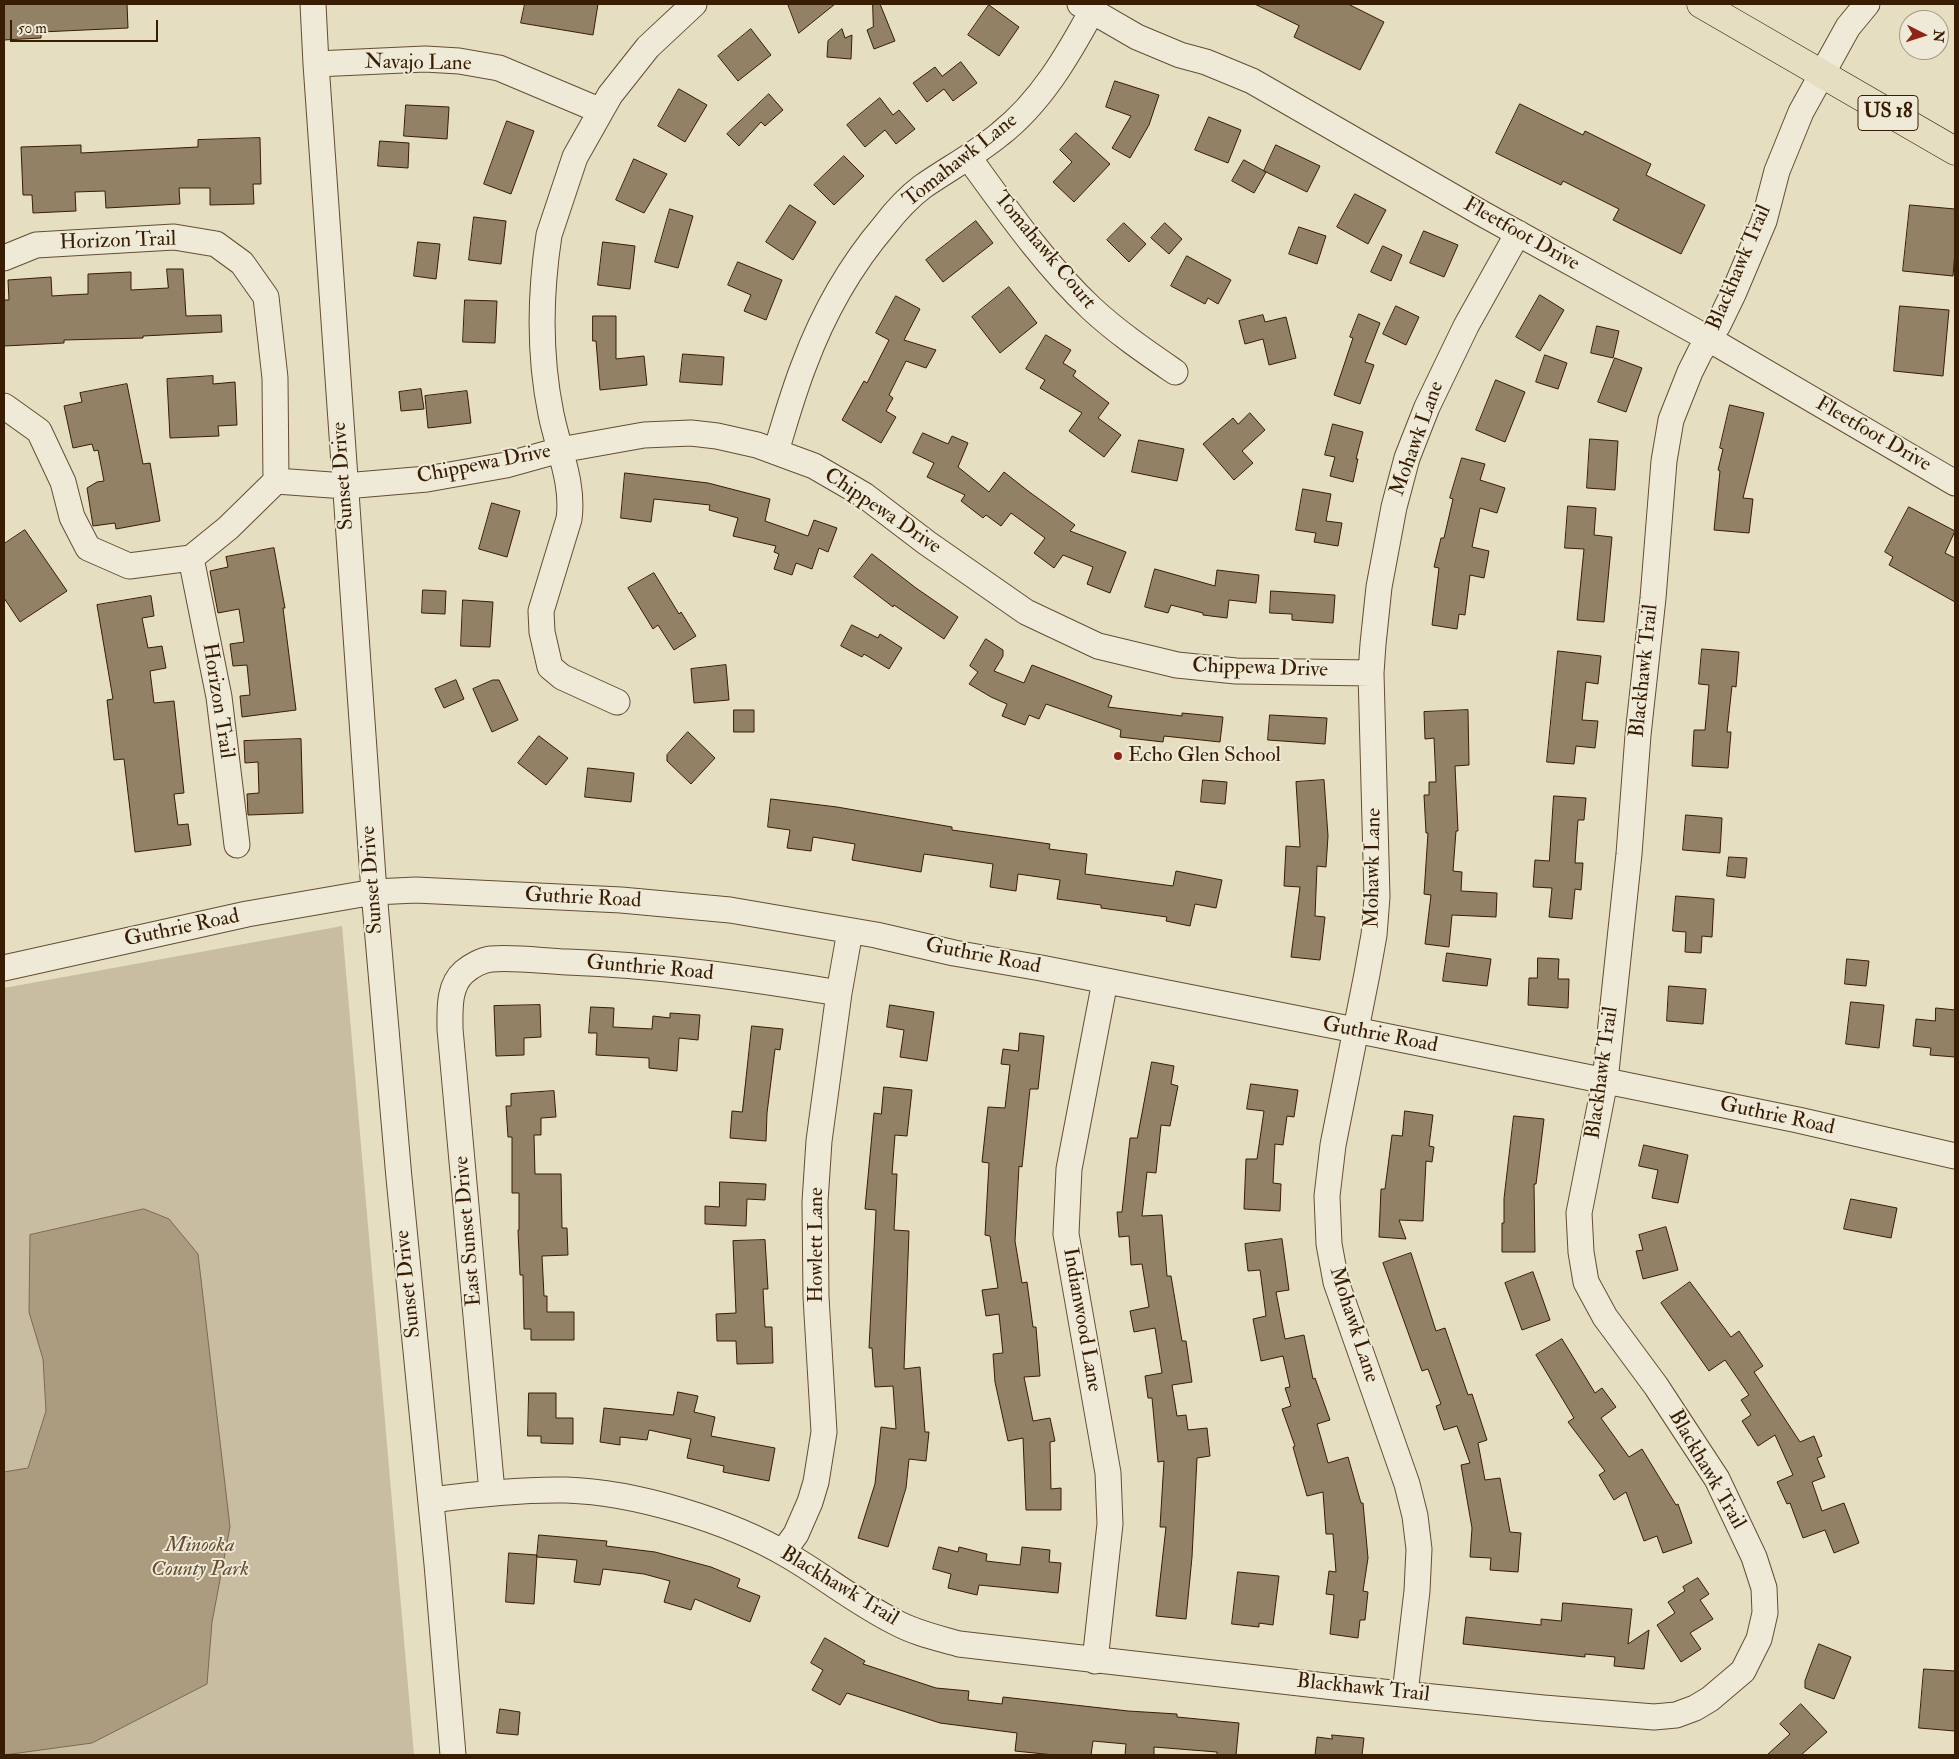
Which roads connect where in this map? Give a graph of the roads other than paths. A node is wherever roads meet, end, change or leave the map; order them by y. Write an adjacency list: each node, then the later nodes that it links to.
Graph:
1 (313, 4): 6 (street, Sunset Drive)
2 (694, 4): 8 (street)
3 (1701, 4): 7 (main road, US 18)
4 (1867, 4): 7 (street, Blackhawk Trail)
5 (1086, 7): 10 (street, Tomahawk Lane); 11 (street, Fleetfoot Drive)
6 (316, 64): 8 (street, Navajo Lane); 20 (street, Sunset Drive)
7 (1821, 74): 9 (main road, US 18); 13 (street, Blackhawk Trail)
8 (601, 111): 16 (street)
9 (1955, 151)
10 (969, 158): 14 (street, Tomahawk Court); 17 (street, Tomahawk Lane)
11 (1518, 233): 13 (street, Fleetfoot Drive); 22 (street, Mohawk Lane)
12 (4, 258): 18 (street, Horizon Trail)
13 (1709, 339): 19 (street, Fleetfoot Drive); 32 (street, Blackhawk Trail)
14 (1175, 372)
15 (4, 406): 21 (street)
16 (560, 450): 17 (street, Chippewa Drive); 20 (street, Chippewa Drive); 23 (street)
17 (776, 451): 22 (street, Chippewa Drive)
18 (276, 481): 20 (street); 21 (street)
19 (1955, 483)
20 (345, 486): 25 (street, Sunset Drive)
21 (191, 558): 24 (street, Horizon Trail)
22 (1370, 672): 31 (street, Mohawk Lane)
23 (617, 702)
24 (237, 846)
25 (374, 892): 26 (street, Guthrie Road); 27 (street, Guthrie Road); 35 (street, Sunset Drive)
26 (850, 931): 29 (street, Guthrie Road); 30 (street, Howlett Lane)
27 (4, 968)
28 (462, 973): 30 (street, Gunthrie Road); 34 (street, East Sunset Drive)
29 (1105, 981): 31 (street, Guthrie Road); 37 (street, Indianwood Lane)
30 (838, 994): 36 (street, Howlett Lane)
31 (1355, 1030): 32 (street, Guthrie Road); 38 (street, Mohawk Lane)
32 (1605, 1081): 33 (street, Guthrie Road); 38 (street, Blackhawk Trail)
33 (1955, 1156)
34 (492, 1492): 35 (street, Blackhawk Trail); 36 (street, Blackhawk Trail)
35 (431, 1500): 39 (street, Sunset Drive)
36 (783, 1552): 37 (street, Blackhawk Trail)
37 (1096, 1661): 38 (street, Blackhawk Trail)
38 (1405, 1693)
39 (452, 1755)

